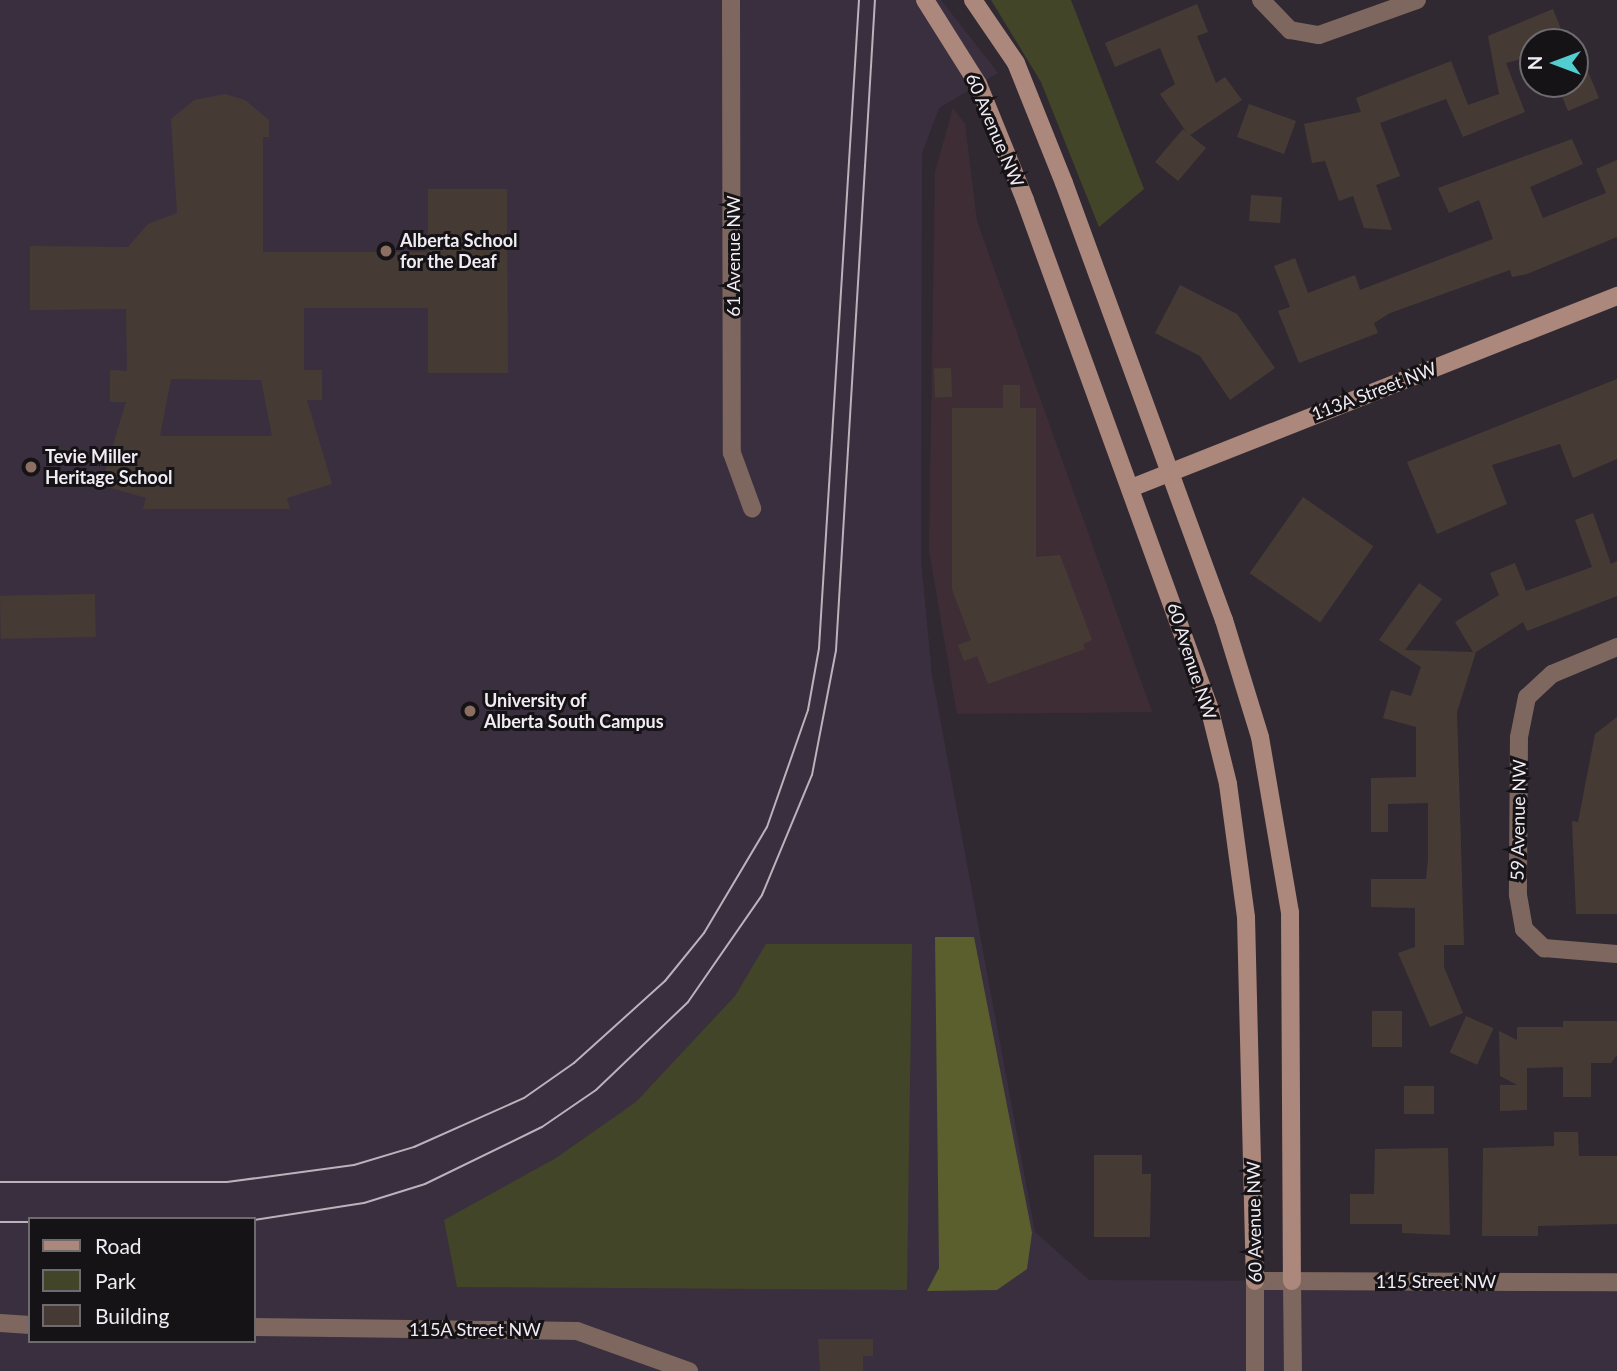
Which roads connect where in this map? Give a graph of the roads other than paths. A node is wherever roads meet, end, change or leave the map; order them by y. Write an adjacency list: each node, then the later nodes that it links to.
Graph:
1 (731, 0): 9 (street, 61 Avenue NW)
2 (925, 0): 8 (street, 60 Avenue NW)
3 (973, 0): 7 (street)
4 (1261, 0): 5 (street)
5 (1417, 0)
6 (1617, 296): 7 (street, 113A Street NW)
7 (1170, 471): 8 (street, 113A Street NW); 13 (street)
8 (1131, 488): 12 (street, 60 Avenue NW)
9 (752, 508)
10 (1617, 647): 11 (street, 59 Avenue NW)
11 (1617, 954)
12 (1255, 1281): 13 (street, 115 Street NW); 19 (street, 60 Avenue NW)
13 (1292, 1281): 14 (street, 115 Street NW); 20 (street)
14 (1617, 1282)
15 (0, 1323): 16 (street)
16 (28, 1325)
17 (256, 1327): 18 (street, 115A Street NW)
18 (689, 1371)
19 (1255, 1371)
20 (1293, 1371)

